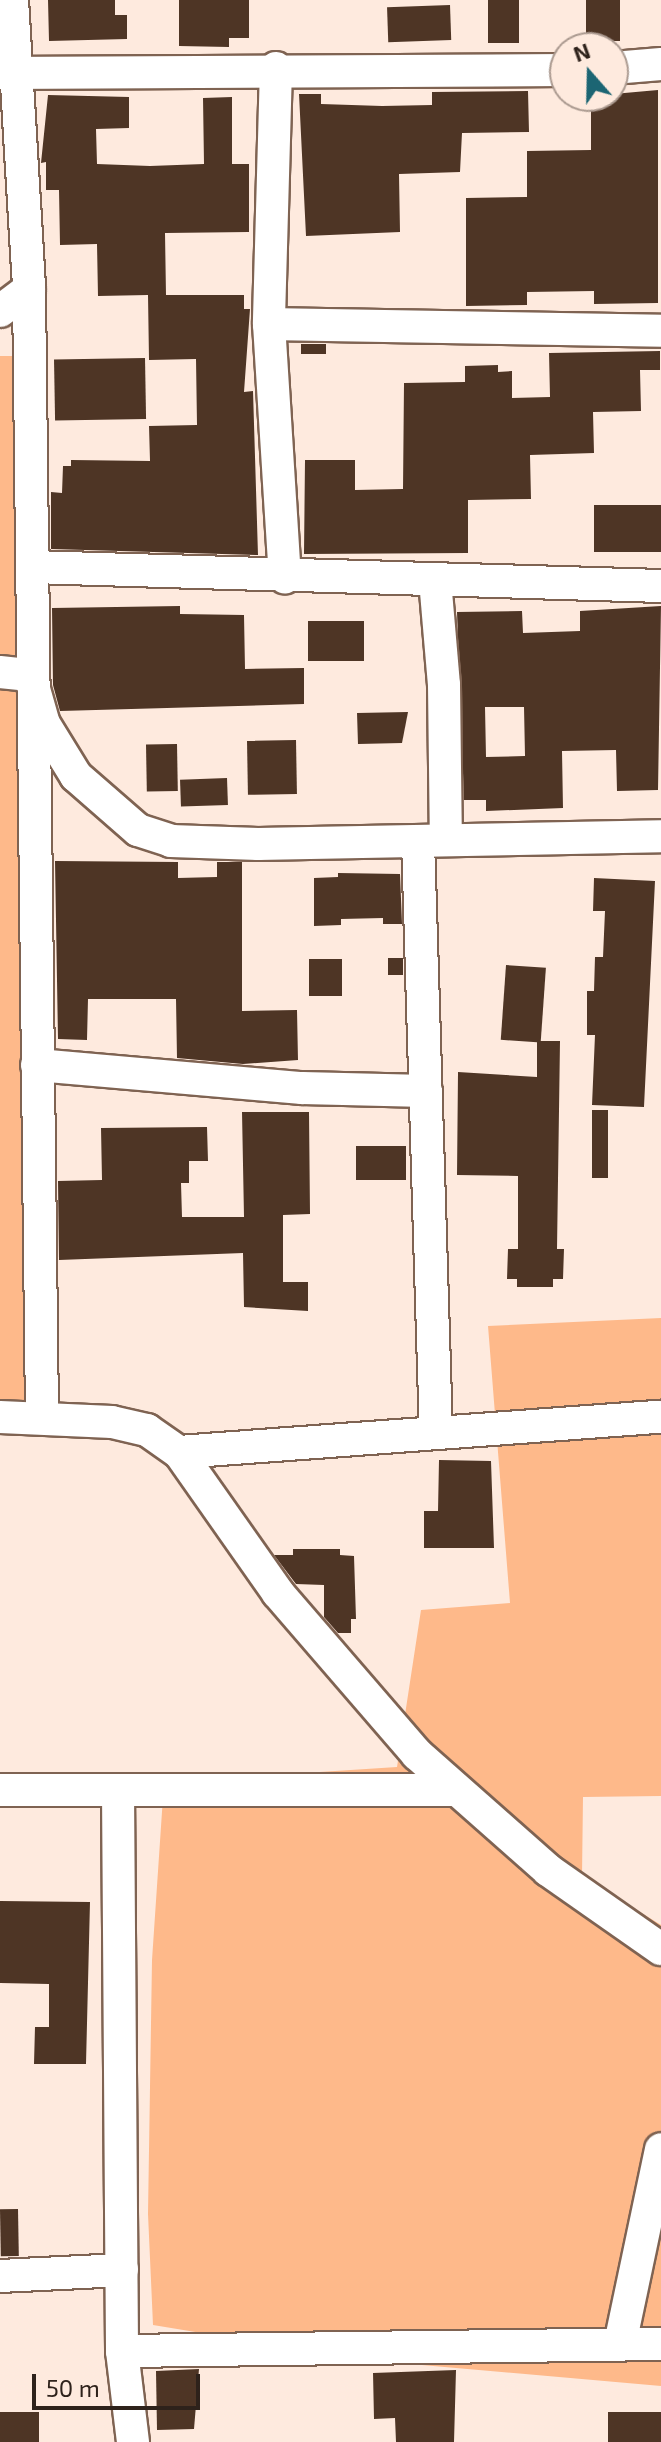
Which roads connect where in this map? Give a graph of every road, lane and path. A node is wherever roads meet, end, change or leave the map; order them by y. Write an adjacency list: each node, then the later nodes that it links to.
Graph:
1 (12, 0): 6 (street)
2 (661, 64): 3 (street)
3 (629, 67)
4 (276, 68): 5 (street); 6 (street); 9 (street)
5 (549, 70)
6 (6, 73): 7 (street)
7 (29, 289): 8 (street); 11 (street)
8 (0, 311)
9 (269, 324): 10 (street); 12 (street)
10 (661, 331)
11 (32, 567): 12 (street); 15 (street)
12 (285, 577): 13 (street)
13 (435, 580): 14 (street); 17 (street)
14 (661, 586)
15 (15, 674): 17 (street); 18 (street)
16 (661, 836): 17 (street)
17 (432, 840): 19 (street)
18 (37, 1065): 19 (street); 22 (street)
19 (426, 1091): 23 (street)
20 (0, 1417): 22 (street)
21 (661, 1417): 23 (street)
22 (42, 1418): 24 (street)
23 (436, 1433): 24 (street)
24 (179, 1452): 27 (street)
25 (0, 1790): 26 (street)
26 (118, 1790): 27 (street); 30 (street)
27 (454, 1790): 28 (street)
28 (661, 1949)
29 (661, 2149): 32 (street)
30 (122, 2270): 31 (street); 34 (street)
31 (0, 2276)
32 (620, 2344): 33 (street); 34 (street)
33 (661, 2344)
34 (122, 2351): 35 (street)
35 (133, 2442)

